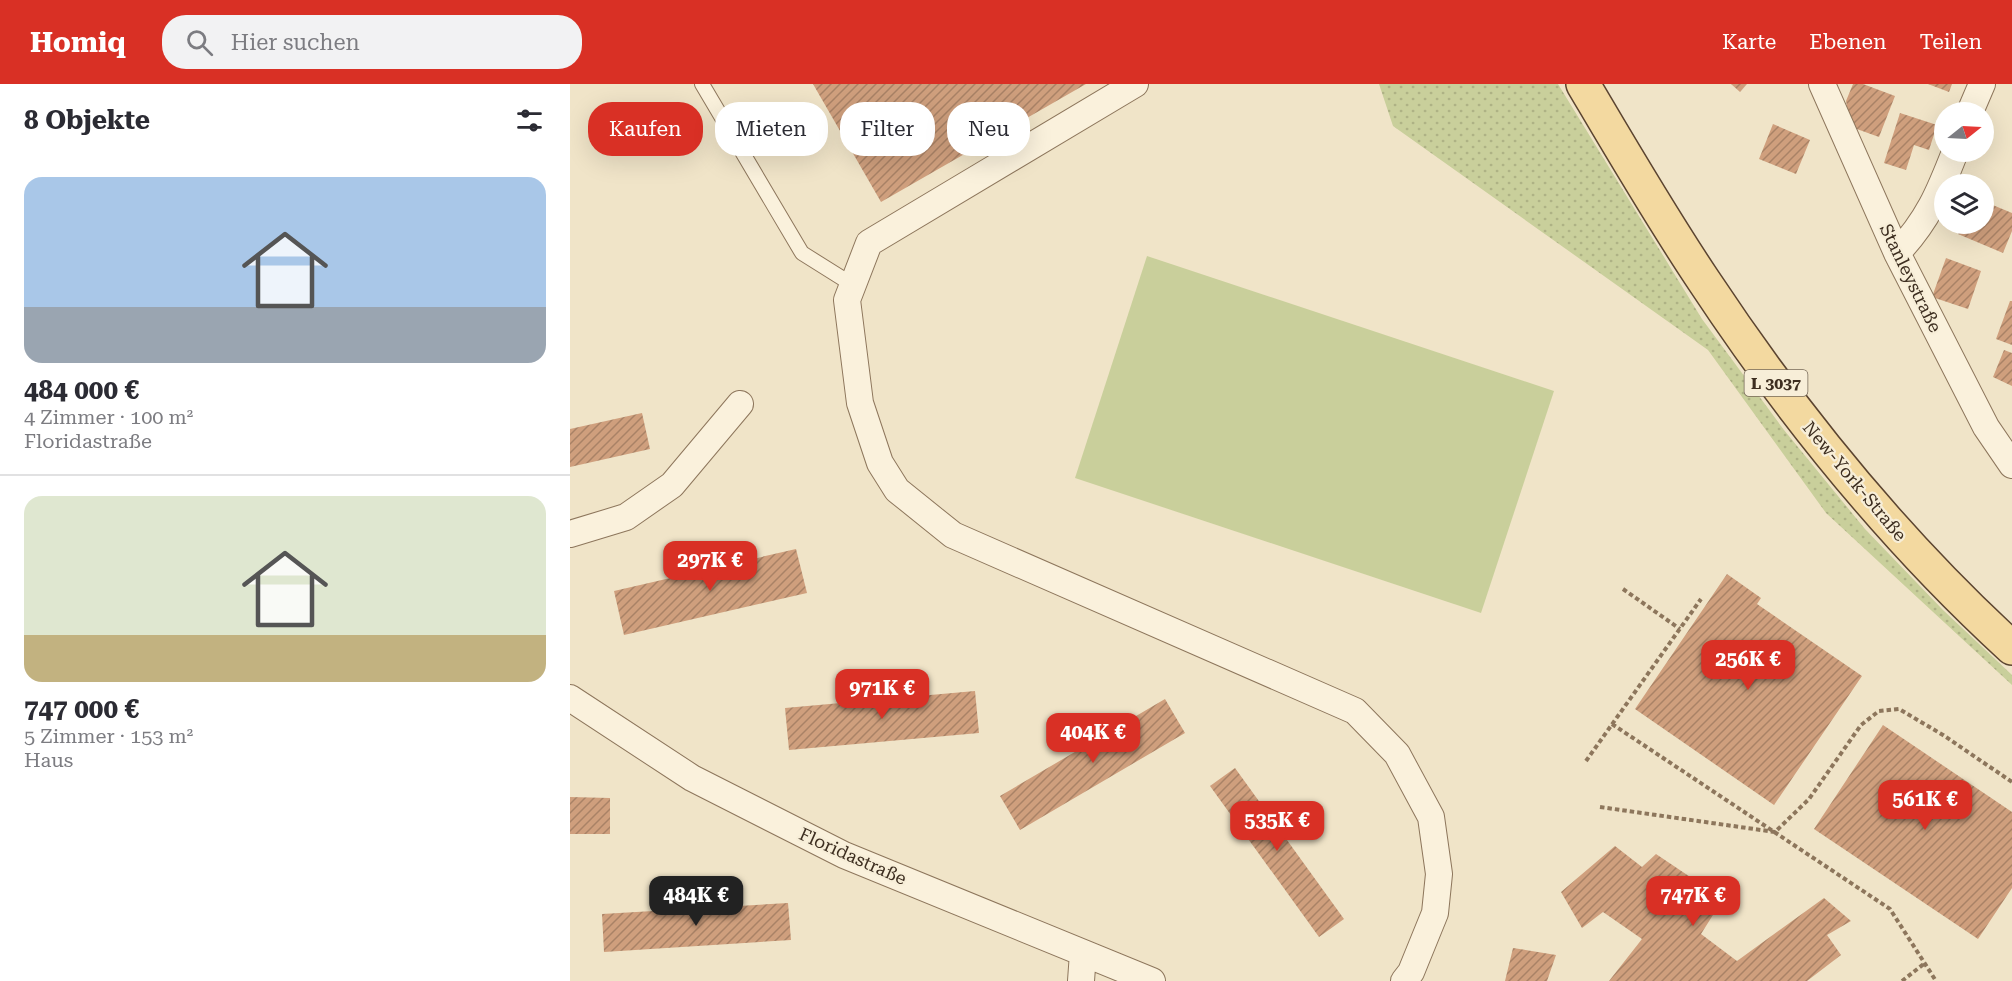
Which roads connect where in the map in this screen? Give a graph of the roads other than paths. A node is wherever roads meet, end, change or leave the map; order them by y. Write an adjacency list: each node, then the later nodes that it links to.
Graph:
1 (702, 84): 9 (lane)
2 (1135, 84): 9 (street)
3 (1584, 84): 13 (main road, New-York-Straße / L 3037)
4 (1822, 84): 8 (street, Stanleystraße)
5 (1982, 84): 6 (street)
6 (1974, 102)
7 (1951, 162): 8 (street)
8 (1897, 253): 11 (street, Stanleystraße)
9 (853, 285): 18 (street)
10 (740, 405): 12 (street)
11 (2012, 465)
12 (570, 534)
13 (2012, 648)
14 (570, 698): 15 (street, Floridastraße)
15 (1083, 953): 16 (street); 17 (street, Floridastraße)
16 (1081, 981)
17 (1152, 981)
18 (1404, 981)

